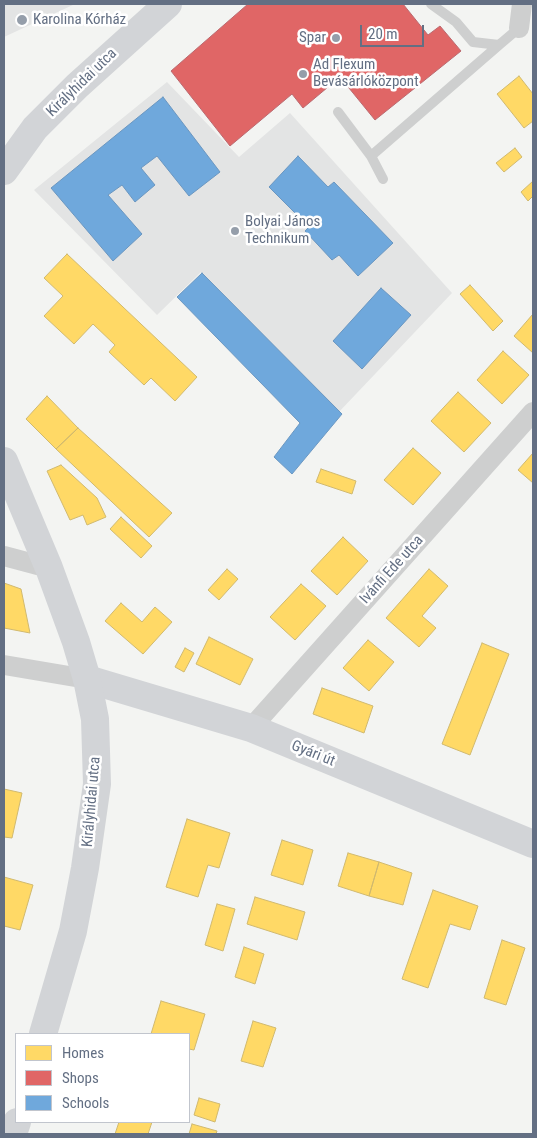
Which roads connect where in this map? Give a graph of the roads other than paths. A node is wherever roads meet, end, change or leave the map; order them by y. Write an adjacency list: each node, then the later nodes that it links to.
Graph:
1 (168, 4): 8 (main road, Királyhidai utca)
2 (431, 4): 5 (lane)
3 (522, 4): 4 (street)
4 (519, 28): 5 (lane)
5 (499, 45): 7 (lane)
6 (338, 112): 7 (lane)
7 (372, 156): 9 (lane)
8 (4, 170)
9 (383, 179)
10 (533, 412): 16 (street, Ivánfi Ede utca)
11 (4, 461): 13 (main road, Királyhidai utca)
12 (4, 556): 13 (street)
13 (49, 568): 15 (main road, Királyhidai utca)
14 (4, 665): 15 (street)
15 (87, 679): 16 (main road, Gyári út); 18 (main road, Királyhidai utca)
16 (251, 728): 17 (main road, Gyári út)
17 (533, 844)
18 (43, 1033)

